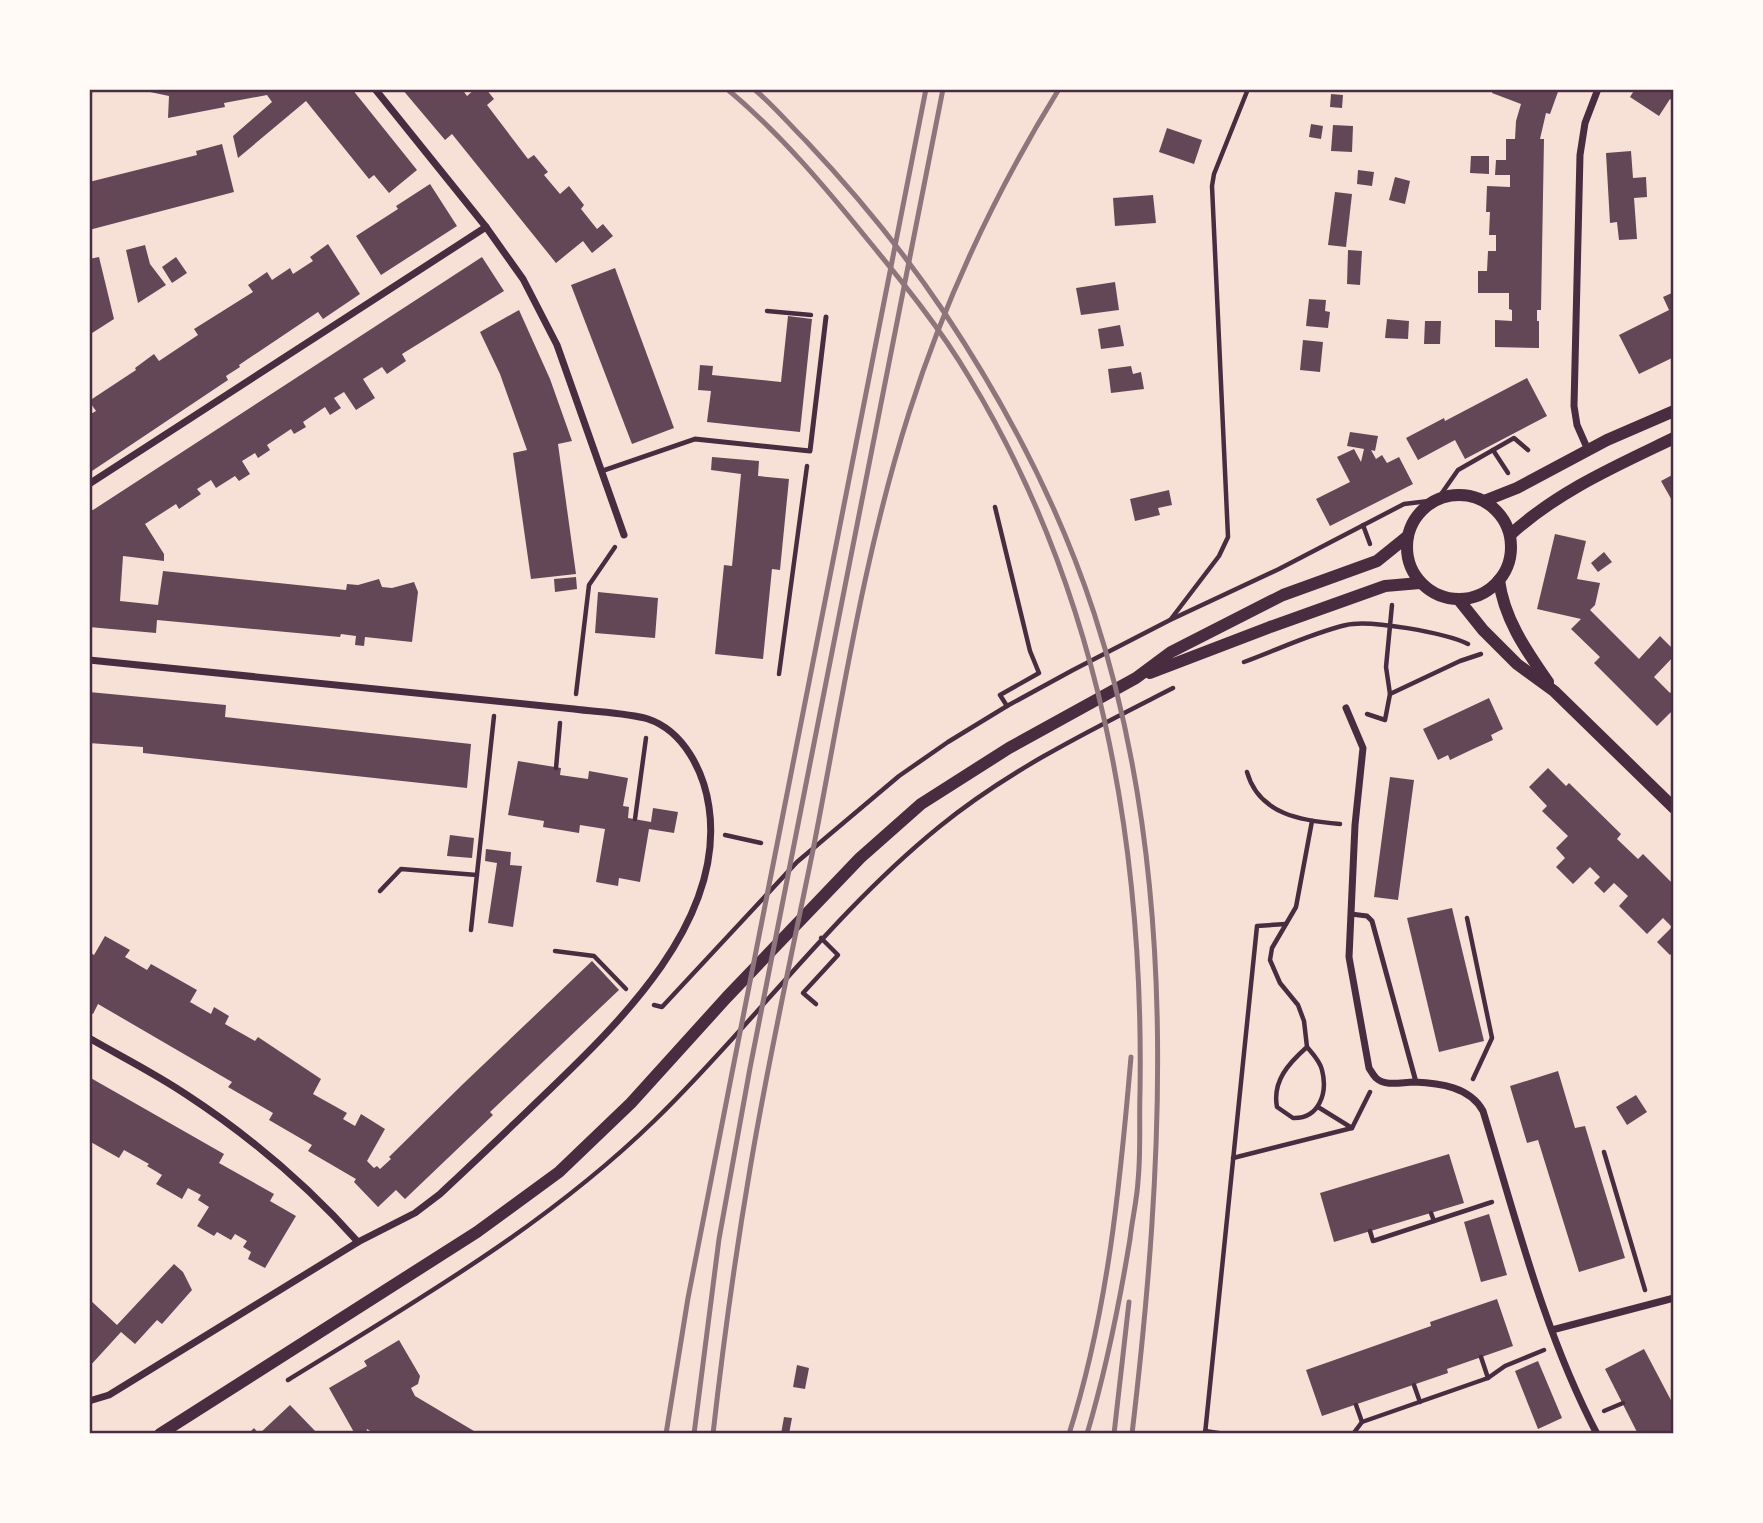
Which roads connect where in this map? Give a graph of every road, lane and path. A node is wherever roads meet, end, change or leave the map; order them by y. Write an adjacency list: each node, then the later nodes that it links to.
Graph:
1 (375, 89): 4 (street)
2 (1248, 89): 23 (path)
3 (1598, 89): 10 (street)
4 (486, 227): 12 (street); 13 (street)
5 (767, 311): 6 (path)
6 (826, 317): 11 (lane)
7 (1674, 411): 10 (street)
8 (1674, 438): 18 (street)
9 (1528, 450): 14 (path)
10 (1588, 450): 15 (street)
11 (810, 451): 12 (lane); 29 (path)
12 (602, 471): 17 (street)
13 (89, 484)
14 (1437, 500): 15 (street); 19 (street); 23 (path)
15 (1483, 501): 18 (street)
16 (995, 507): 35 (path)
17 (624, 535): 38 (path)
18 (1510, 535): 20 (street)
19 (1408, 536): 21 (street); 30 (street)
20 (1499, 580): 22 (street); 32 (street)
21 (1420, 583): 22 (street); 30 (street)
22 (1459, 600): 32 (street)
23 (1170, 621): 35 (path)
24 (1392, 626): 25 (path); 28 (path); 33 (path)
25 (1464, 641)
26 (1485, 653): 33 (path)
27 (89, 660): 34 (street)
28 (1232, 666)
29 (779, 674)
30 (1136, 678): 85 (street)
31 (1180, 684): 54 (path)
32 (1554, 691): 42 (street)
33 (1390, 694): 37 (path)
34 (495, 702): 36 (street); 48 (path)
35 (1007, 706): 56 (path)
36 (562, 708): 38 (street); 40 (path)
37 (1346, 708): 45 (street)
38 (574, 709): 39 (street)
39 (649, 719): 43 (path); 56 (street)
40 (556, 768)
41 (1247, 772): 44 (path)
42 (1674, 808)
43 (635, 819)
44 (1312, 821): 45 (path); 52 (path)
45 (1356, 825): 50 (street)
46 (728, 835): 47 (path)
47 (761, 843)
48 (477, 875): 49 (path); 53 (path)
49 (380, 891)
50 (1351, 915): 61 (street); 62 (lane)
51 (1467, 918): 63 (path)
52 (1286, 923): 59 (path); 67 (path)
53 (471, 930)
54 (821, 939): 57 (path); 60 (path)
55 (555, 951): 56 (path)
56 (636, 999): 72 (street)
57 (816, 1003)
58 (89, 1038): 72 (street)
59 (1307, 1047): 64 (path); 64 (path)
60 (715, 1057)
61 (1376, 1078): 62 (street); 65 (path)
62 (1416, 1082): 63 (street)
63 (1467, 1092): 68 (street)
64 (1318, 1107): 65 (path)
65 (1352, 1128): 67 (path)
66 (1604, 1152): 73 (path)
67 (1233, 1158): 84 (path)
68 (1509, 1195): 70 (path); 75 (street)
69 (1431, 1213): 70 (path)
70 (1434, 1221): 71 (path)
71 (1370, 1231)
72 (359, 1242): 80 (street)
73 (1641, 1275)
74 (1674, 1298): 75 (street)
75 (1552, 1330): 76 (street)
76 (1558, 1344): 78 (path); 88 (street)
77 (1481, 1357): 78 (path)
78 (1488, 1378): 81 (path)
79 (1414, 1385): 81 (path)
80 (89, 1401)
81 (1420, 1402): 83 (path)
82 (1356, 1405): 83 (path)
83 (1362, 1422): 87 (path)
84 (1205, 1432): 86 (path)
85 (160, 1434)
86 (1225, 1434)
87 (1353, 1434)
88 (1597, 1434)

